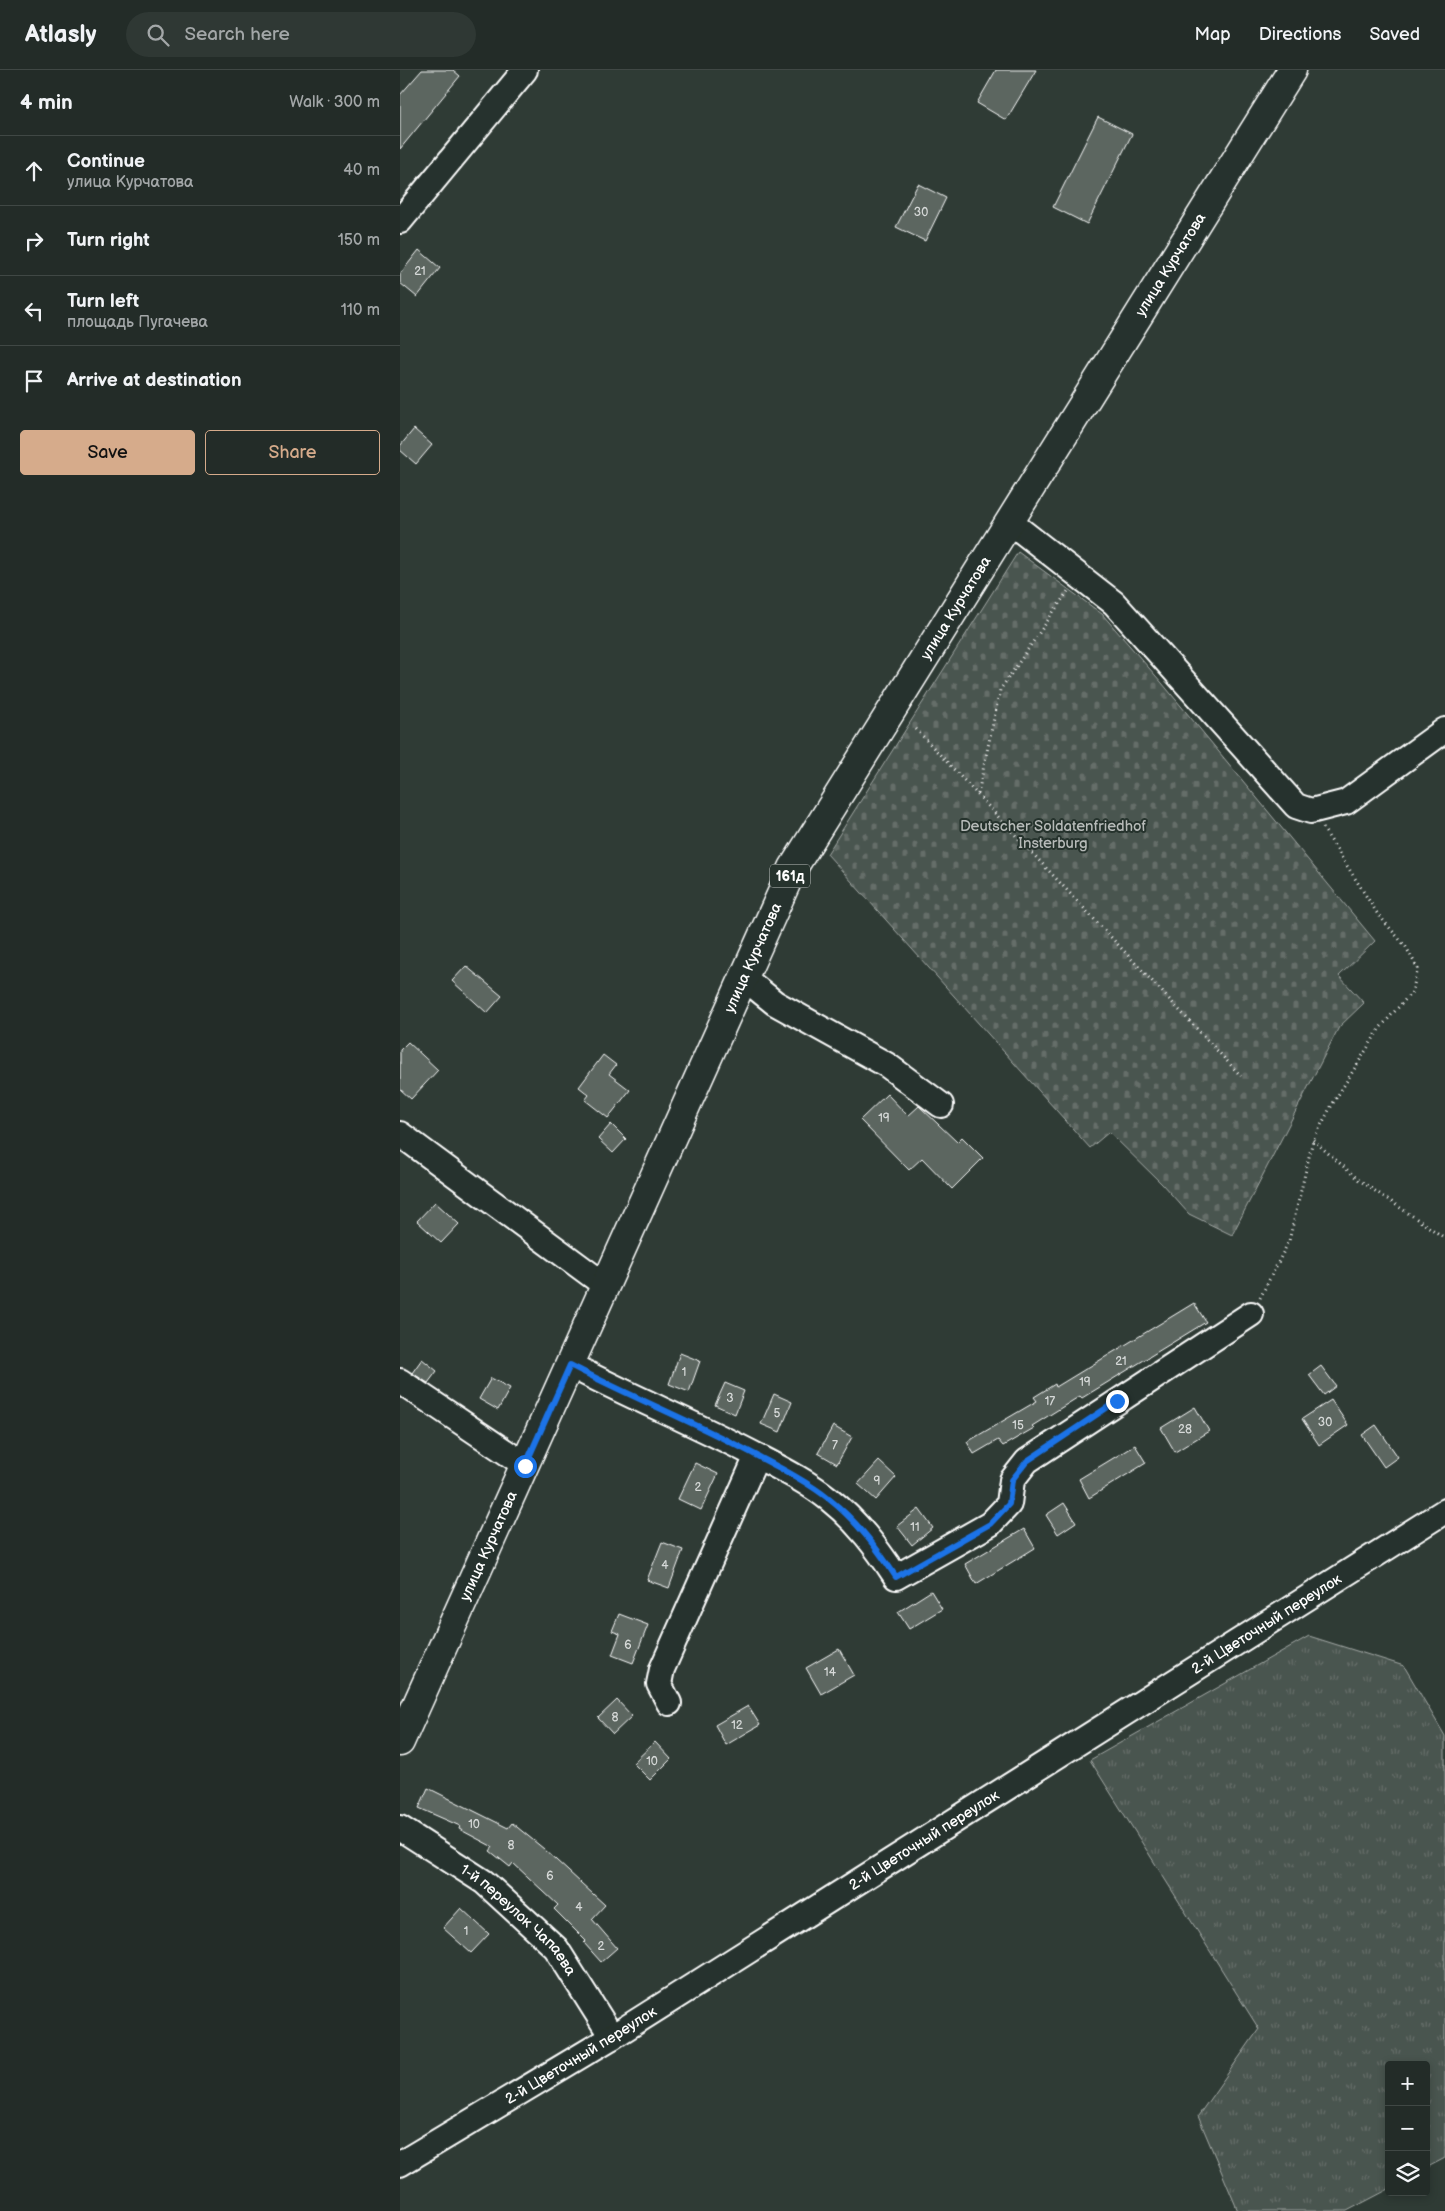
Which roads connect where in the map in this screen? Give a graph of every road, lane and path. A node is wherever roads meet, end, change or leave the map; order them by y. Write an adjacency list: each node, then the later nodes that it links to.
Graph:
1 (525, 70): 3 (street)
2 (1292, 70): 4 (main road, улица Курчатова / 161д)
3 (400, 221)
4 (1010, 522): 5 (street); 10 (main road, улица Курчатова / 161д)
5 (1078, 576): 8 (path); 9 (street)
6 (916, 729): 8 (path)
7 (1445, 730): 9 (street)
8 (978, 794): 11 (path)
9 (1311, 811): 14 (path)
10 (744, 978): 12 (street); 16 (main road, улица Курчатова / 161д)
11 (1241, 1076)
12 (941, 1105)
13 (400, 1134): 16 (street)
14 (1313, 1140): 15 (path); 17 (path)
15 (1445, 1238)
16 (606, 1286): 18 (main road, улица Курчатова / 161д)
17 (1251, 1314): 20 (street)
18 (570, 1365): 20 (street); 21 (main road, улица Курчатова / 161д)
19 (400, 1381): 21 (street)
20 (757, 1456): 23 (street)
21 (525, 1466): 24 (main road, улица Курчатова / 161д)
22 (1445, 1511): 26 (street, 2-й Цветочный переулок)
23 (669, 1703)
24 (400, 1742)
25 (400, 1828): 26 (street, 1-й переулок Чапаева)
26 (612, 2038): 27 (street, 2-й Цветочный переулок)
27 (400, 2164)

